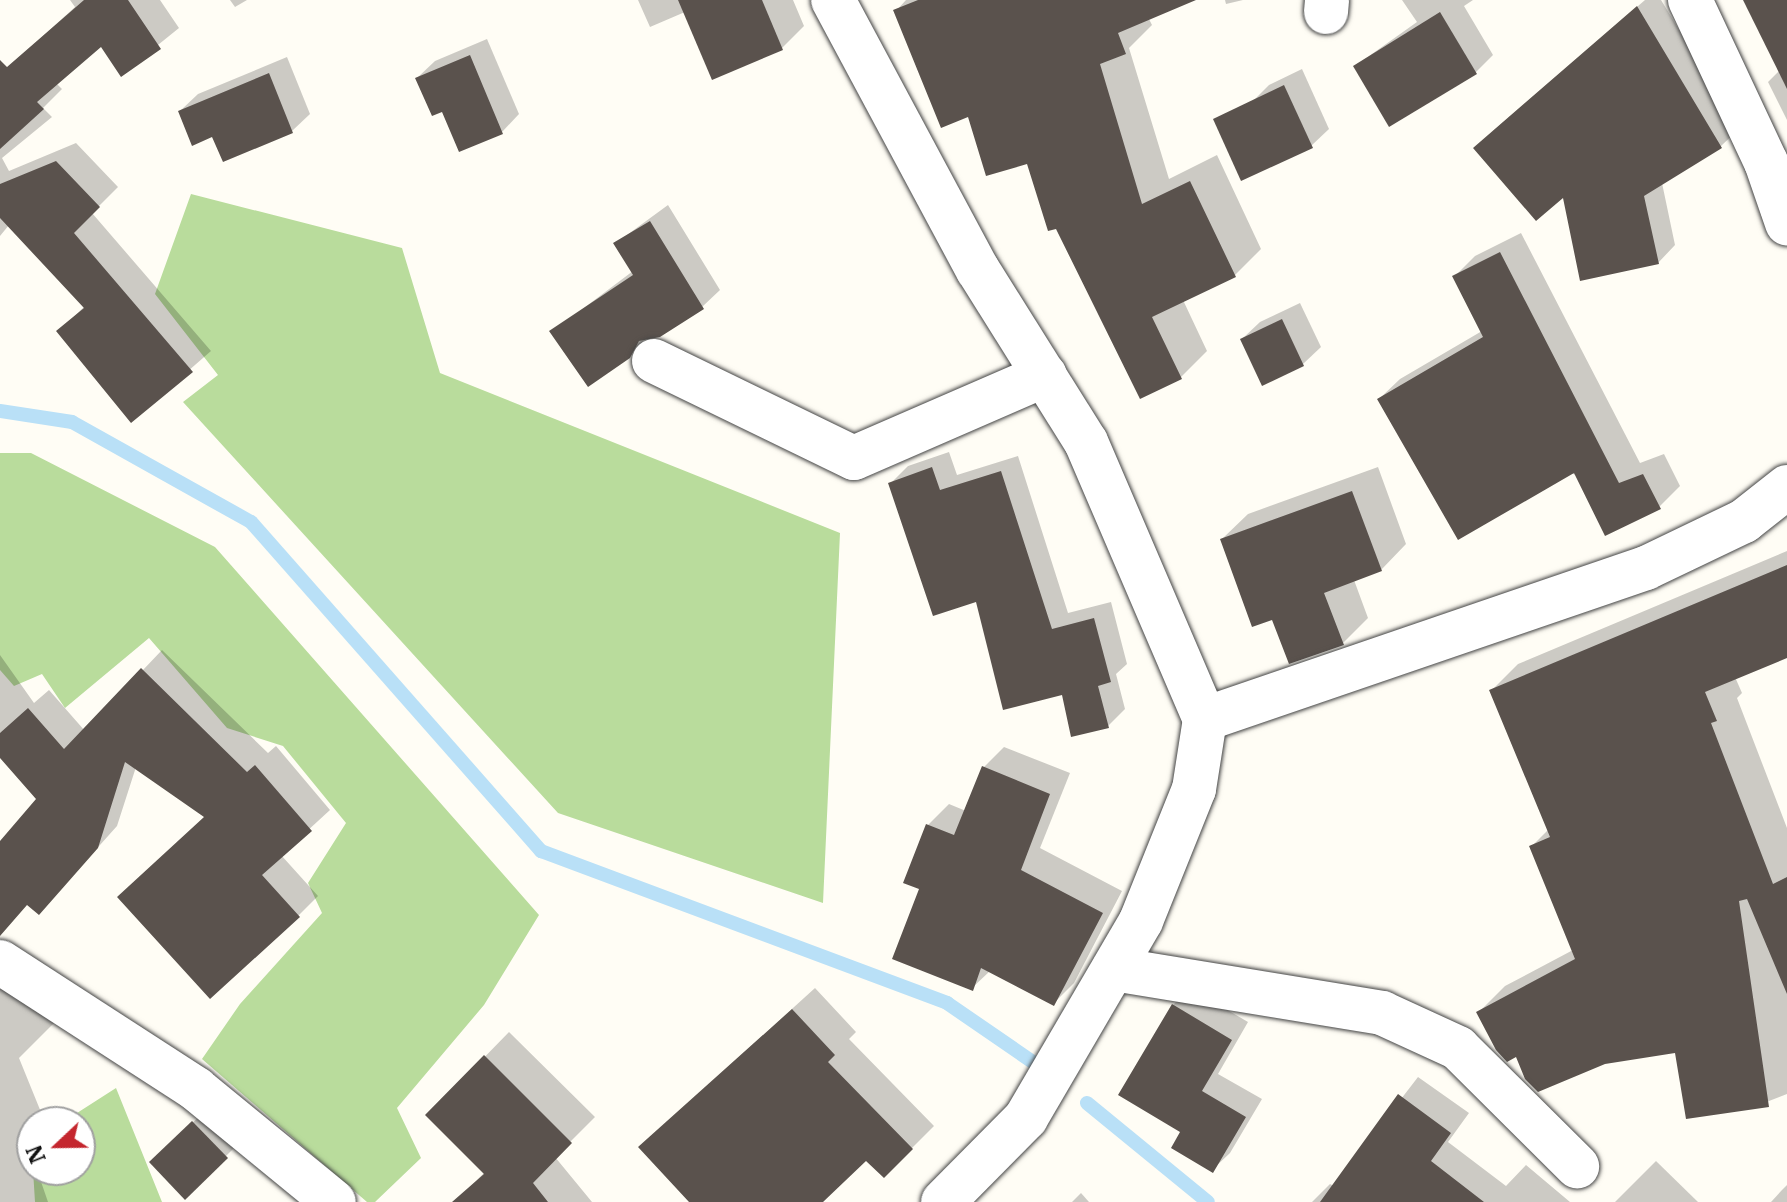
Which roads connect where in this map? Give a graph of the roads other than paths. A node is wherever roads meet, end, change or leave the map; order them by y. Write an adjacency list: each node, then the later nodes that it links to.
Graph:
1 (833, 0): 5 (street)
2 (1690, 0): 3 (street)
3 (1787, 223)
4 (654, 361): 5 (street)
5 (1045, 375): 7 (street)
6 (1787, 487): 7 (street)
7 (1205, 719): 9 (street)
8 (0, 962): 11 (street)
9 (1114, 969): 10 (street); 12 (street)
10 (1577, 1166)
11 (334, 1202)
12 (943, 1202)

